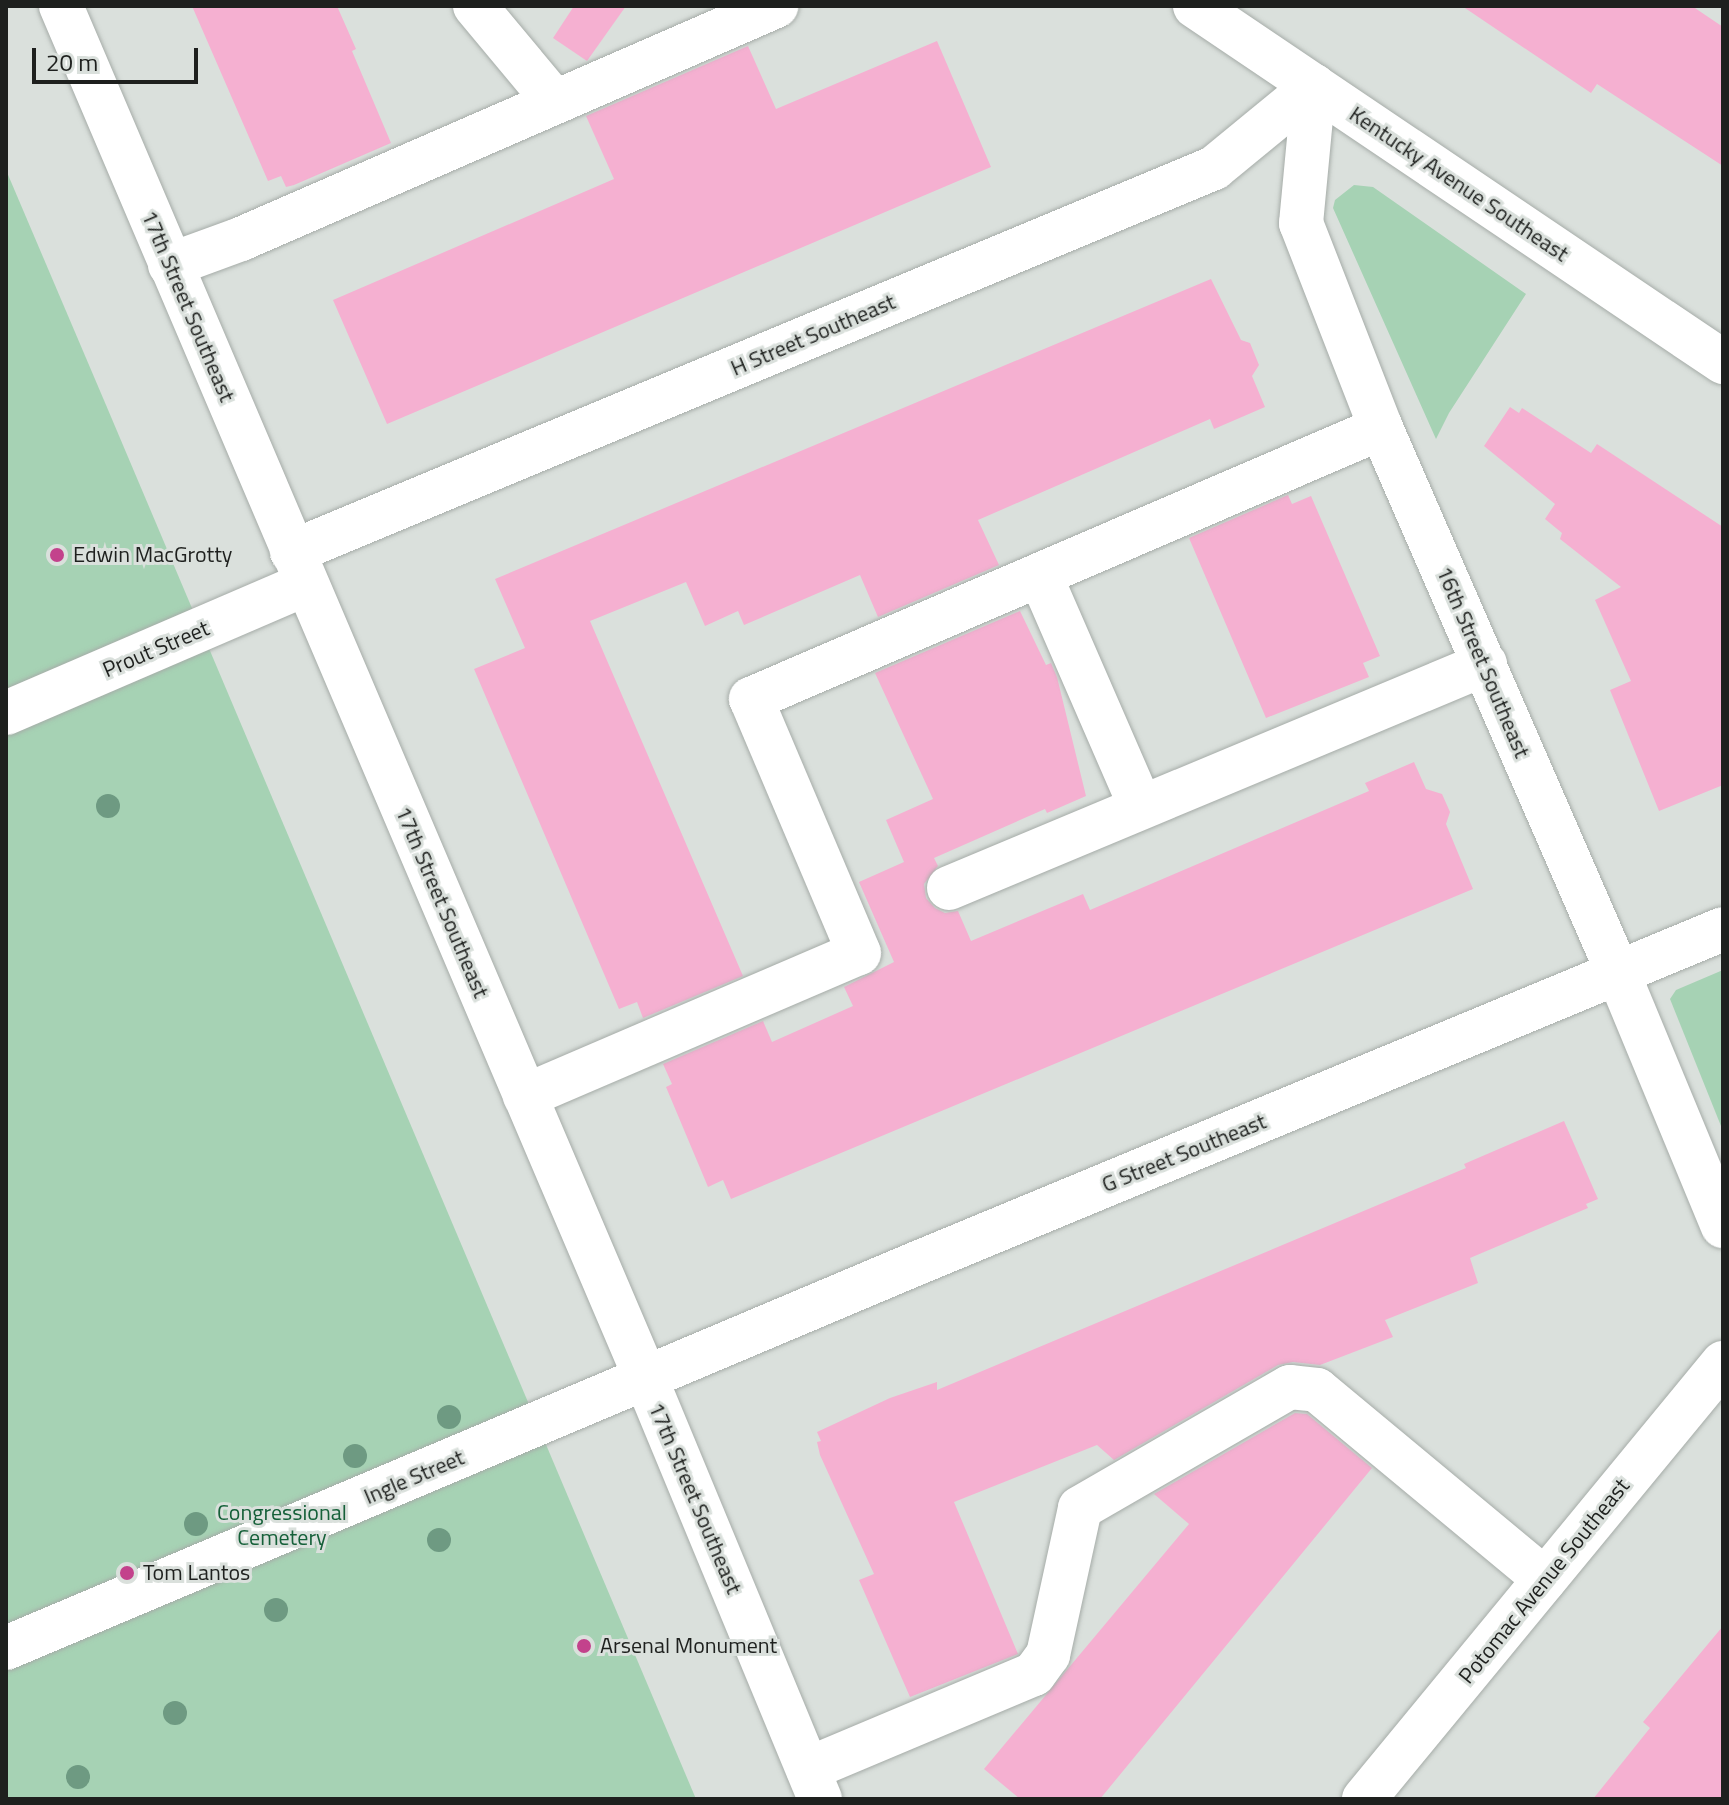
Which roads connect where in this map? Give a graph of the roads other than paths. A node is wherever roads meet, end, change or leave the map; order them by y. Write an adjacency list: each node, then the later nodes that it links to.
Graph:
1 (61, 6): 7 (street, 17th Street Southeast)
2 (475, 6): 6 (street)
3 (776, 6): 6 (street)
4 (1195, 6): 5 (street, Kentucky Avenue Southeast)
5 (1314, 86): 8 (street, Kentucky Avenue Southeast); 9 (street, 16th Street Southeast); 10 (street, H Street Southeast)
6 (555, 102): 7 (street)
7 (170, 265): 10 (street, 17th Street Southeast)
8 (1723, 362)
9 (1381, 428): 11 (street); 12 (street, 16th Street Southeast)
10 (299, 568): 13 (street, Prout Street); 18 (street, 17th Street Southeast)
11 (1040, 575): 14 (street); 18 (street)
12 (1485, 664): 14 (street); 17 (street, 16th Street Southeast)
13 (6, 713)
14 (1141, 807): 15 (street)
15 (949, 888)
16 (1723, 929): 17 (street, G Street Southeast)
17 (1618, 973): 19 (street, 16th Street Southeast); 21 (street, G Street Southeast)
18 (525, 1096): 21 (street, 17th Street Southeast)
19 (1723, 1226)
20 (1723, 1363): 22 (street, Potomac Avenue Southeast)
21 (646, 1379): 23 (street, Ingle Street); 24 (street, 17th Street Southeast)
22 (1545, 1579): 24 (street); 25 (street, Potomac Avenue Southeast)
23 (6, 1648)
24 (814, 1784)
25 (1364, 1799)

